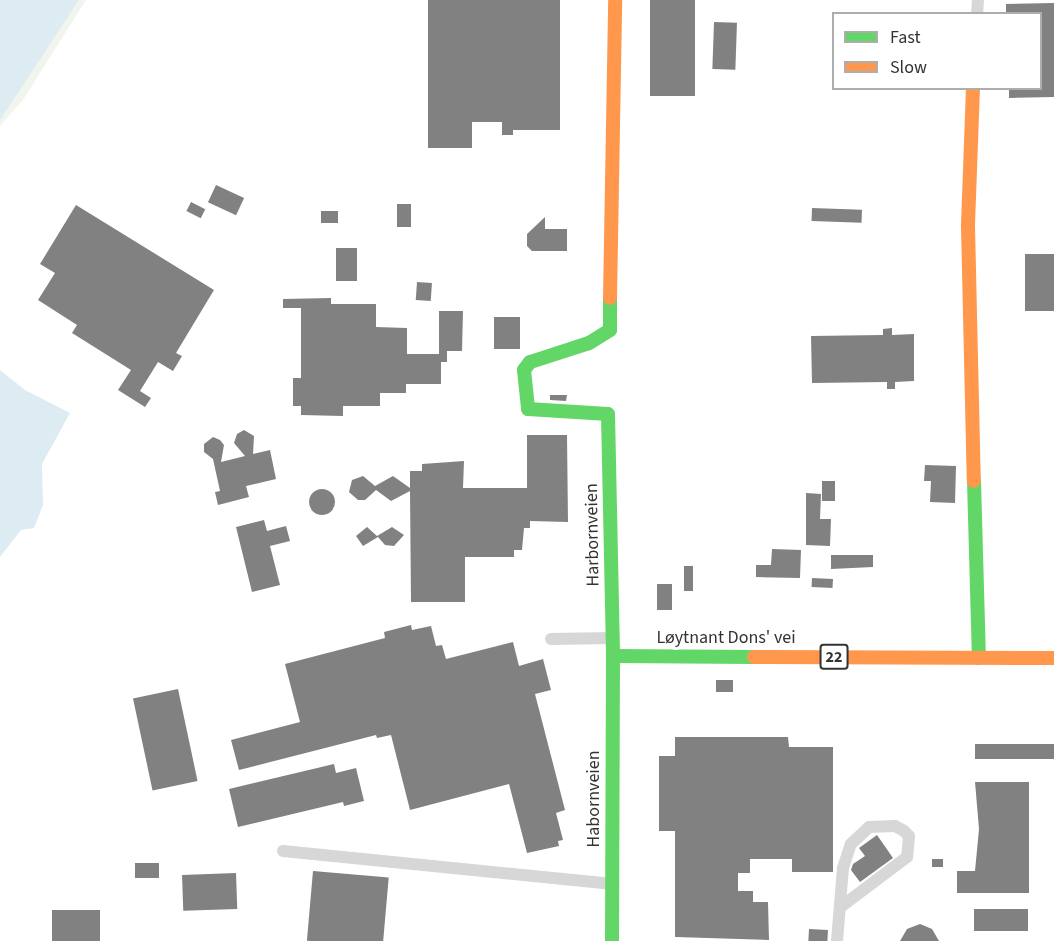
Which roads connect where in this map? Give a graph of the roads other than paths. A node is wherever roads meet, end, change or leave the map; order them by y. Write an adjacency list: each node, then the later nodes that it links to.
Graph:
1 (615, 0): 3 (main road, Harbornveien)
2 (973, 90): 6 (main road)
3 (613, 638): 4 (street); 5 (main road, Harbornveien)
4 (550, 639)
5 (614, 656): 6 (main road, Løytnant Dons' vei / 22); 9 (main road, Habornveien)
6 (979, 658): 7 (main road, Løytnant Dons' vei / 22)
7 (1054, 658)
8 (283, 851): 9 (street)
9 (612, 884): 11 (main road, Habornveien)
10 (842, 906): 10 (street); 12 (street)
11 (612, 941)
12 (837, 941)

